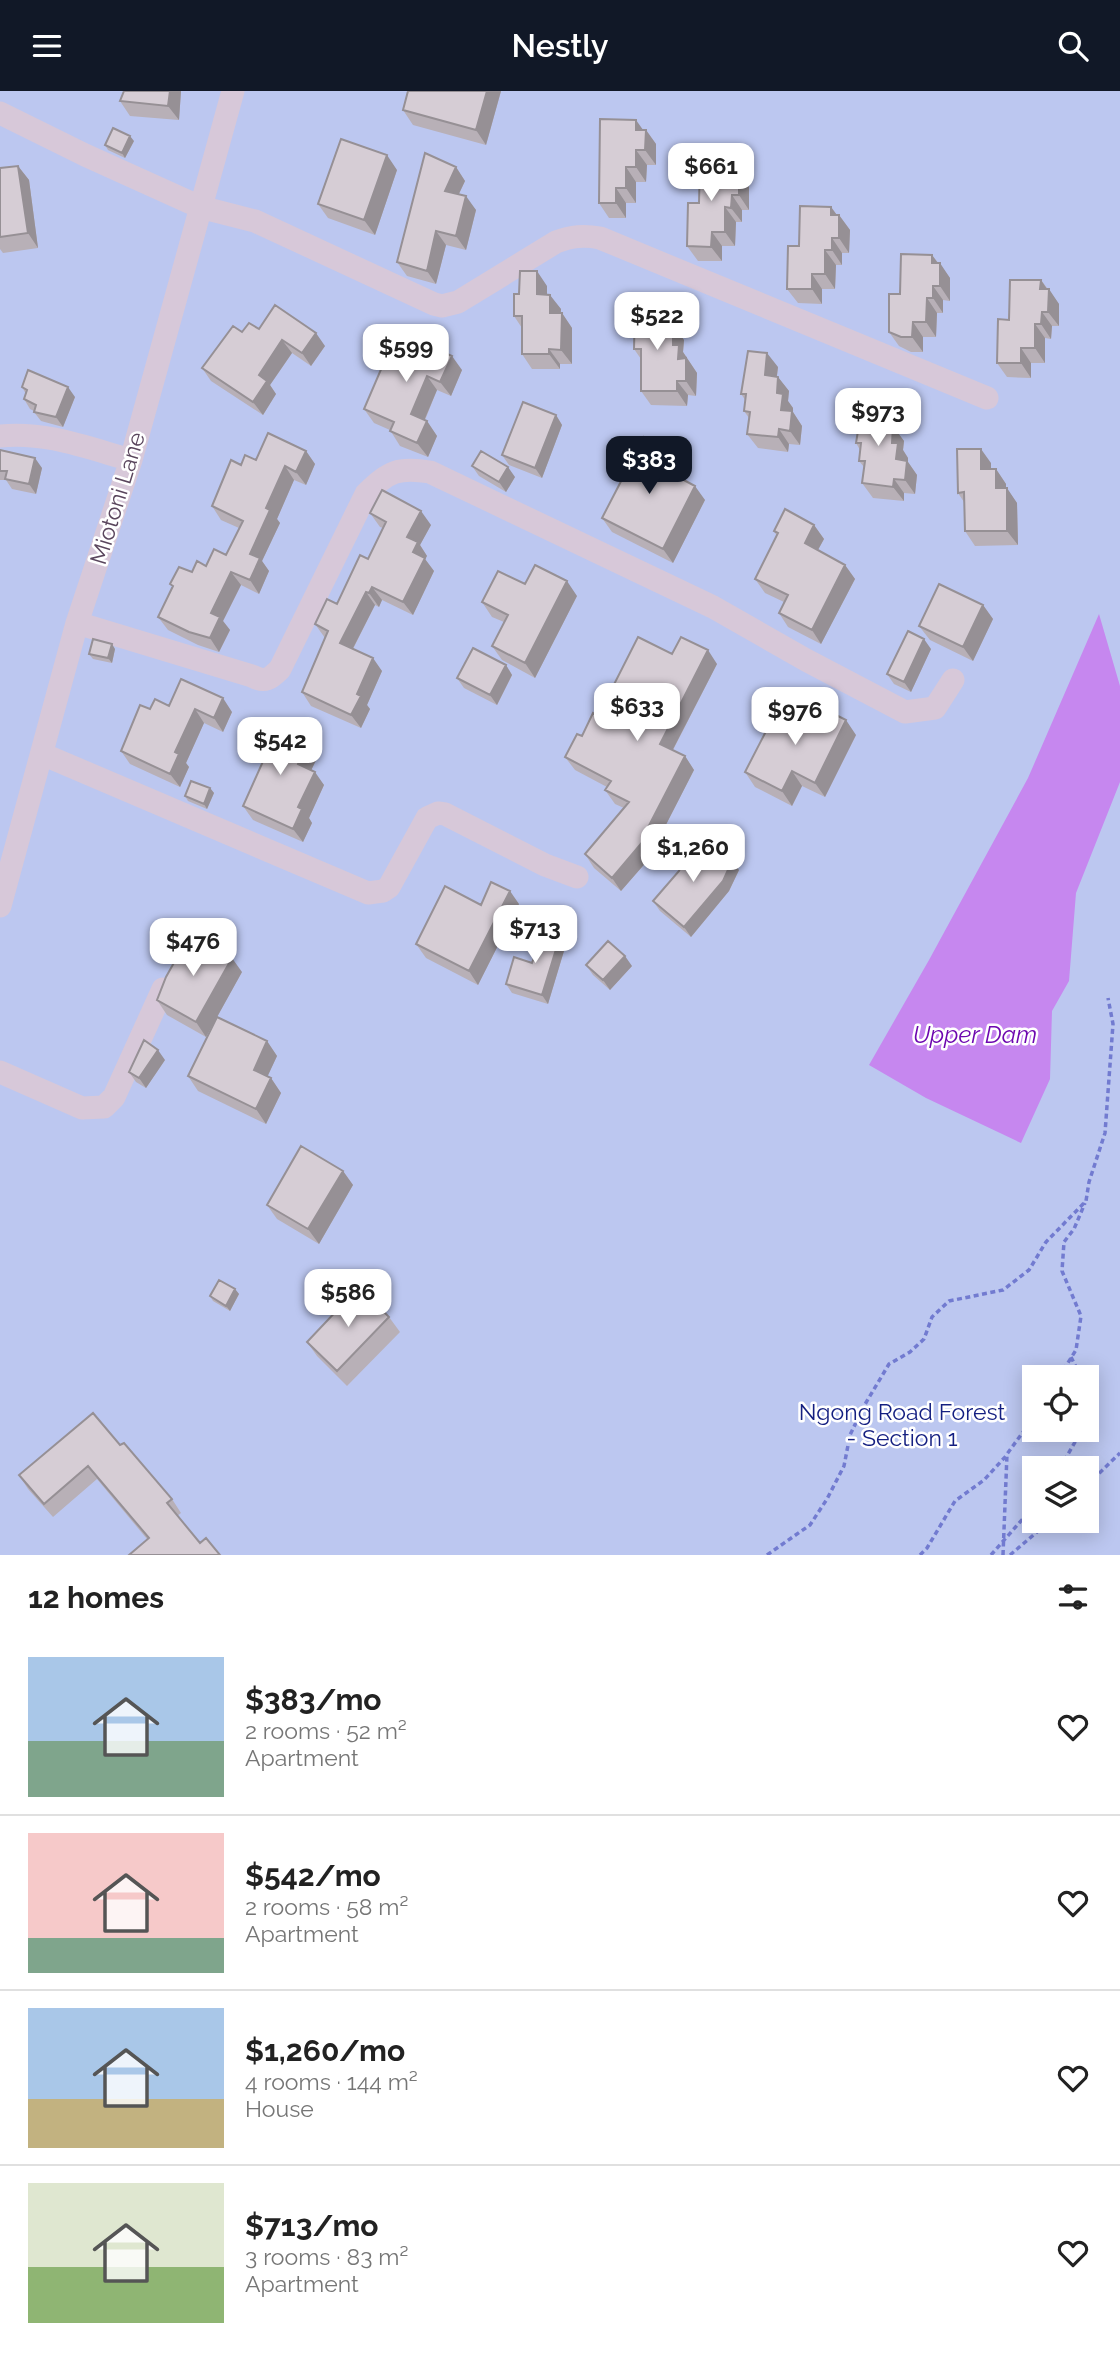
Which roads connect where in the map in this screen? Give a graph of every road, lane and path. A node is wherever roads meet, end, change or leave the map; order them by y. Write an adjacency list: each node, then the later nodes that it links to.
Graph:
1 (233, 91): 3 (street, Miotoni Lane)
2 (0, 113): 3 (street)
3 (200, 207): 4 (street); 6 (street, Miotoni Lane)
4 (987, 398)
5 (0, 436): 6 (street)
6 (131, 460): 7 (street, Miotoni Lane)
7 (77, 623): 8 (street); 9 (street, Miotoni Lane)
8 (953, 680)
9 (42, 754): 10 (street); 11 (street, Miotoni Lane)
10 (577, 877)
11 (0, 906)
12 (163, 989): 14 (street)
13 (1108, 998): 15 (path)
14 (0, 1072)
15 (1086, 1201): 16 (path); 26 (path)
16 (1071, 1357): 17 (path); 18 (path)
17 (1066, 1365)
18 (1075, 1365)
19 (1022, 1434): 21 (path)
20 (1120, 1453): 22 (path)
21 (1007, 1454): 25 (path); 27 (path)
22 (1099, 1473)
23 (1022, 1520): 25 (path)
24 (1036, 1533): 30 (path)
25 (1004, 1540): 28 (path); 29 (path)
26 (767, 1555)
27 (920, 1555)
28 (991, 1555)
29 (1003, 1555)
30 (1010, 1555)

